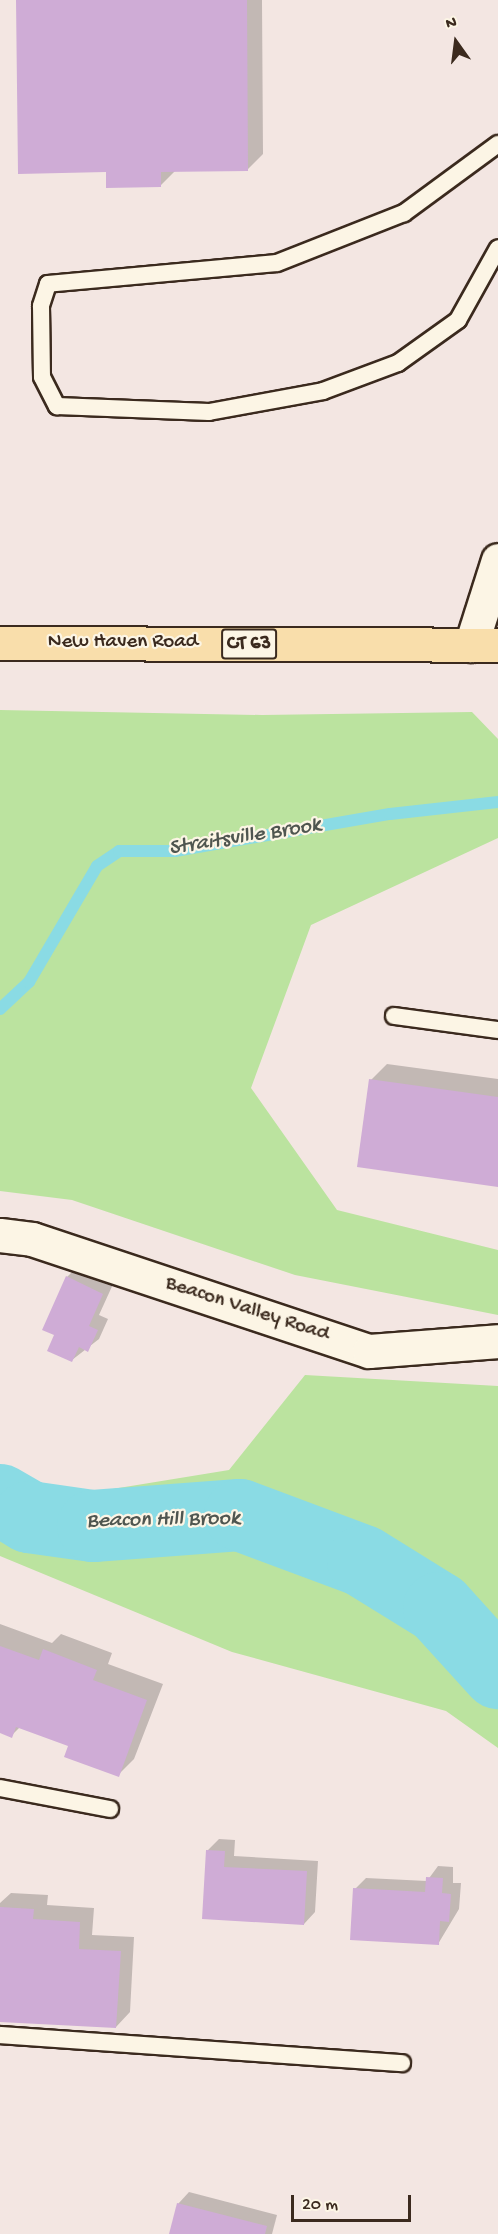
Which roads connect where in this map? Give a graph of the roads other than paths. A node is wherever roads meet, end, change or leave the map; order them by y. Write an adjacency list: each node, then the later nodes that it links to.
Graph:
1 (498, 144): 2 (lane)
2 (498, 248)
3 (498, 560): 5 (street)
4 (0, 643): 5 (main road, New Haven Road / CT 63)
5 (484, 645)
6 (394, 1016): 7 (lane)
7 (498, 1030)
8 (0, 1235): 9 (street, Beacon Valley Road)
9 (498, 1341)
10 (0, 1788): 11 (lane)
11 (110, 1809)
12 (0, 2035): 13 (lane)
13 (402, 2063)

